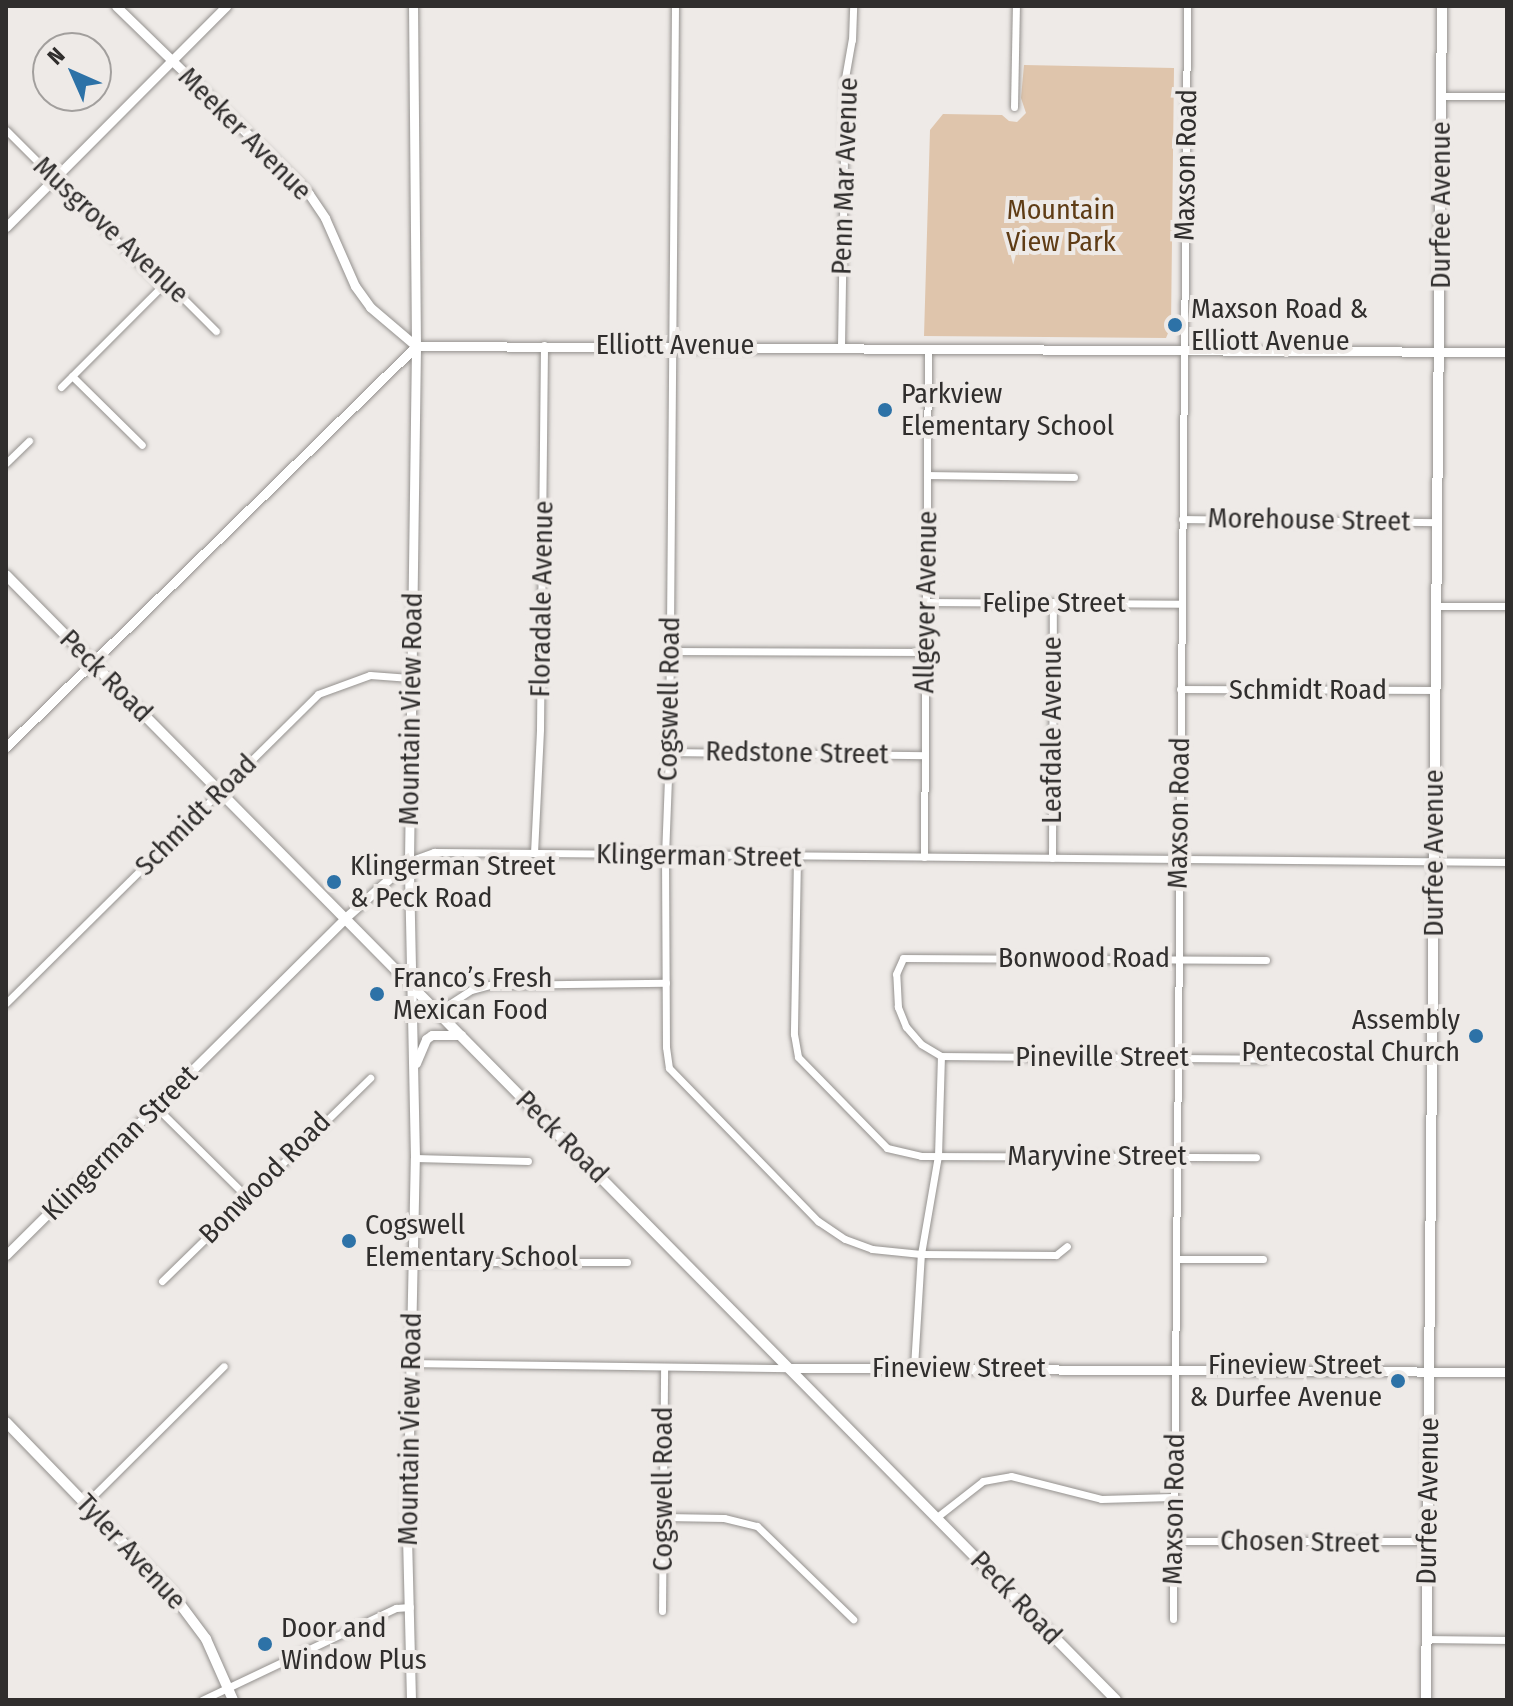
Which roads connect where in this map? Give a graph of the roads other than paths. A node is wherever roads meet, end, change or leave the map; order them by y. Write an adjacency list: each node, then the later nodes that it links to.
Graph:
1 (116, 6): 9 (street, Meeker Avenue)
2 (226, 6): 9 (street)
3 (413, 6): 20 (street, Mountain View Road)
4 (675, 6): 19 (street, Cogswell Road)
5 (853, 6): 21 (street, Penn Mar Avenue)
6 (1016, 6): 12 (street)
7 (1187, 6): 23 (street, Maxson Road)
8 (1442, 6): 10 (main road, Durfee Avenue)
9 (171, 61): 14 (street); 20 (street, Meeker Avenue)
10 (1441, 96): 11 (street); 24 (main road, Durfee Avenue)
11 (1507, 96)
12 (1014, 107)
13 (6, 130): 14 (street, Musgrove Avenue)
14 (55, 179): 15 (street); 16 (street, Musgrove Avenue)
15 (6, 227)
16 (162, 286): 17 (street, Musgrove Avenue); 26 (street)
17 (216, 331)
18 (544, 345): 19 (street, Elliott Avenue); 20 (street, Elliott Avenue); 51 (street, Floradale Avenue)
19 (672, 345): 21 (street, Elliott Avenue); 41 (street, Cogswell Road)
20 (416, 346): 43 (street); 44 (street, Mountain View Road)
21 (841, 346): 22 (street, Elliott Avenue)
22 (928, 348): 23 (street, Elliott Avenue); 31 (street, Allgeyer Avenue)
23 (1184, 350): 24 (street, Elliott Avenue); 33 (street, Maxson Road)
24 (1440, 351): 25 (street, Elliott Avenue); 34 (main road, Durfee Avenue)
25 (1507, 352)
26 (72, 376): 27 (street); 29 (street)
27 (61, 387)
28 (29, 441): 30 (street)
29 (142, 445)
30 (6, 463)
31 (927, 475): 32 (street); 36 (street, Allgeyer Avenue)
32 (1074, 477)
33 (1182, 519): 34 (street, Morehouse Street); 38 (street, Maxson Road)
34 (1437, 522): 39 (main road, Durfee Avenue)
35 (6, 575): 43 (main road, Peck Road)
36 (926, 602): 37 (street, Felipe Street); 42 (street, Allgeyer Avenue)
37 (1053, 602): 38 (street, Felipe Street); 55 (street, Leafdale Avenue)
38 (1181, 604): 45 (street, Maxson Road)
39 (1438, 606): 40 (street); 46 (main road, Durfee Avenue)
40 (1507, 606)
41 (670, 651): 42 (street); 48 (street, Cogswell Road)
42 (925, 652): 49 (street, Allgeyer Avenue)
43 (92, 663): 47 (street); 50 (main road, Peck Road)
44 (410, 678): 50 (street, Schmidt Road); 57 (street, Mountain View Road)
45 (1180, 689): 46 (street, Schmidt Road); 56 (street, Maxson Road)
46 (1436, 690): 58 (main road, Durfee Avenue)
47 (6, 747)
48 (669, 752): 49 (street, Redstone Street); 52 (street, Cogswell Road)
49 (924, 755): 54 (street, Allgeyer Avenue)
50 (220, 792): 60 (main road, Peck Road); 65 (street, Schmidt Road)
51 (534, 853): 52 (street, Klingerman Street); 57 (street, Klingerman Street)
52 (665, 856): 53 (street, Klingerman Street); 63 (street, Cogswell Road)
53 (797, 857): 54 (street, Klingerman Street); 74 (street)
54 (924, 857): 55 (street, Klingerman Street)
55 (1052, 858): 56 (street, Klingerman Street)
56 (1179, 860): 58 (street, Klingerman Street); 61 (street, Maxson Road)
57 (409, 861): 60 (street, Klingerman Street); 64 (street, Mountain View Road)
58 (1434, 861): 59 (street, Klingerman Street); 94 (main road, Durfee Avenue)
59 (1507, 862)
60 (345, 918): 64 (main road, Peck Road); 73 (street, Klingerman Street)
61 (1176, 958): 62 (street, Bonwood Road); 68 (street, Bonwood Road); 69 (street, Maxson Road)
62 (1266, 960)
63 (666, 983): 66 (street); 81 (street, Cogswell Road)
64 (411, 985): 66 (main road, Peck Road); 71 (street, Mountain View Road)
65 (6, 1003)
66 (437, 1012): 67 (main road, Peck Road)
67 (461, 1035): 71 (street); 92 (main road, Peck Road)
68 (941, 1056): 69 (street, Pineville Street); 74 (street)
69 (1176, 1057): 70 (street, Pineville Street); 75 (street, Maxson Road)
70 (1264, 1059)
71 (413, 1074): 77 (street, Mountain View Road)
72 (370, 1078): 79 (street, Bonwood Road)
73 (156, 1107): 79 (street); 82 (street, Klingerman Street)
74 (938, 1156): 75 (street, Maryvine Street); 81 (street)
75 (1176, 1157): 76 (street, Maryvine Street); 83 (street, Maxson Road)
76 (1256, 1157)
77 (415, 1158): 78 (street); 85 (street, Mountain View Road)
78 (528, 1161)
79 (246, 1196): 87 (street, Bonwood Road)
80 (1067, 1246): 81 (street, Cogswell Road)
81 (921, 1254): 91 (street)
82 (6, 1255)
83 (1176, 1259): 84 (street); 93 (street, Maxson Road)
84 (1263, 1259)
85 (413, 1262): 86 (street); 88 (street, Mountain View Road)
86 (627, 1262)
87 (162, 1281)
88 (410, 1363): 90 (street, Fineview Street); 103 (street, Mountain View Road)
89 (224, 1366): 98 (street)
90 (664, 1367): 92 (street, Fineview Street); 99 (street, Cogswell Road)
91 (914, 1367): 92 (street, Fineview Street); 93 (street, Fineview Street)
92 (789, 1368): 100 (main road, Peck Road)
93 (1177, 1369): 94 (street, Fineview Street); 97 (street, Maxson Road)
94 (1430, 1372): 95 (street, Fineview Street); 102 (main road, Durfee Avenue)
95 (1507, 1372)
96 (6, 1422): 98 (main road, Tyler Avenue)
97 (1172, 1497): 100 (street); 101 (street, Maxson Road)
98 (86, 1503): 109 (main road, Tyler Avenue)
99 (664, 1517): 104 (street, Cogswell Road); 105 (street)
100 (937, 1517): 113 (main road, Peck Road)
101 (1172, 1541): 102 (street, Chosen Street); 106 (street, Maxson Road)
102 (1427, 1541): 107 (main road, Durfee Avenue)
103 (410, 1607): 109 (street); 112 (street, Mountain View Road)
104 (662, 1611)
105 (853, 1619)
106 (1173, 1619)
107 (1427, 1639): 108 (street); 114 (main road, Durfee Avenue)
108 (1507, 1640)
109 (229, 1688): 110 (street); 111 (main road, Tyler Avenue)
110 (202, 1700)
111 (233, 1700)
112 (411, 1700)
113 (1116, 1700)
114 (1426, 1700)

